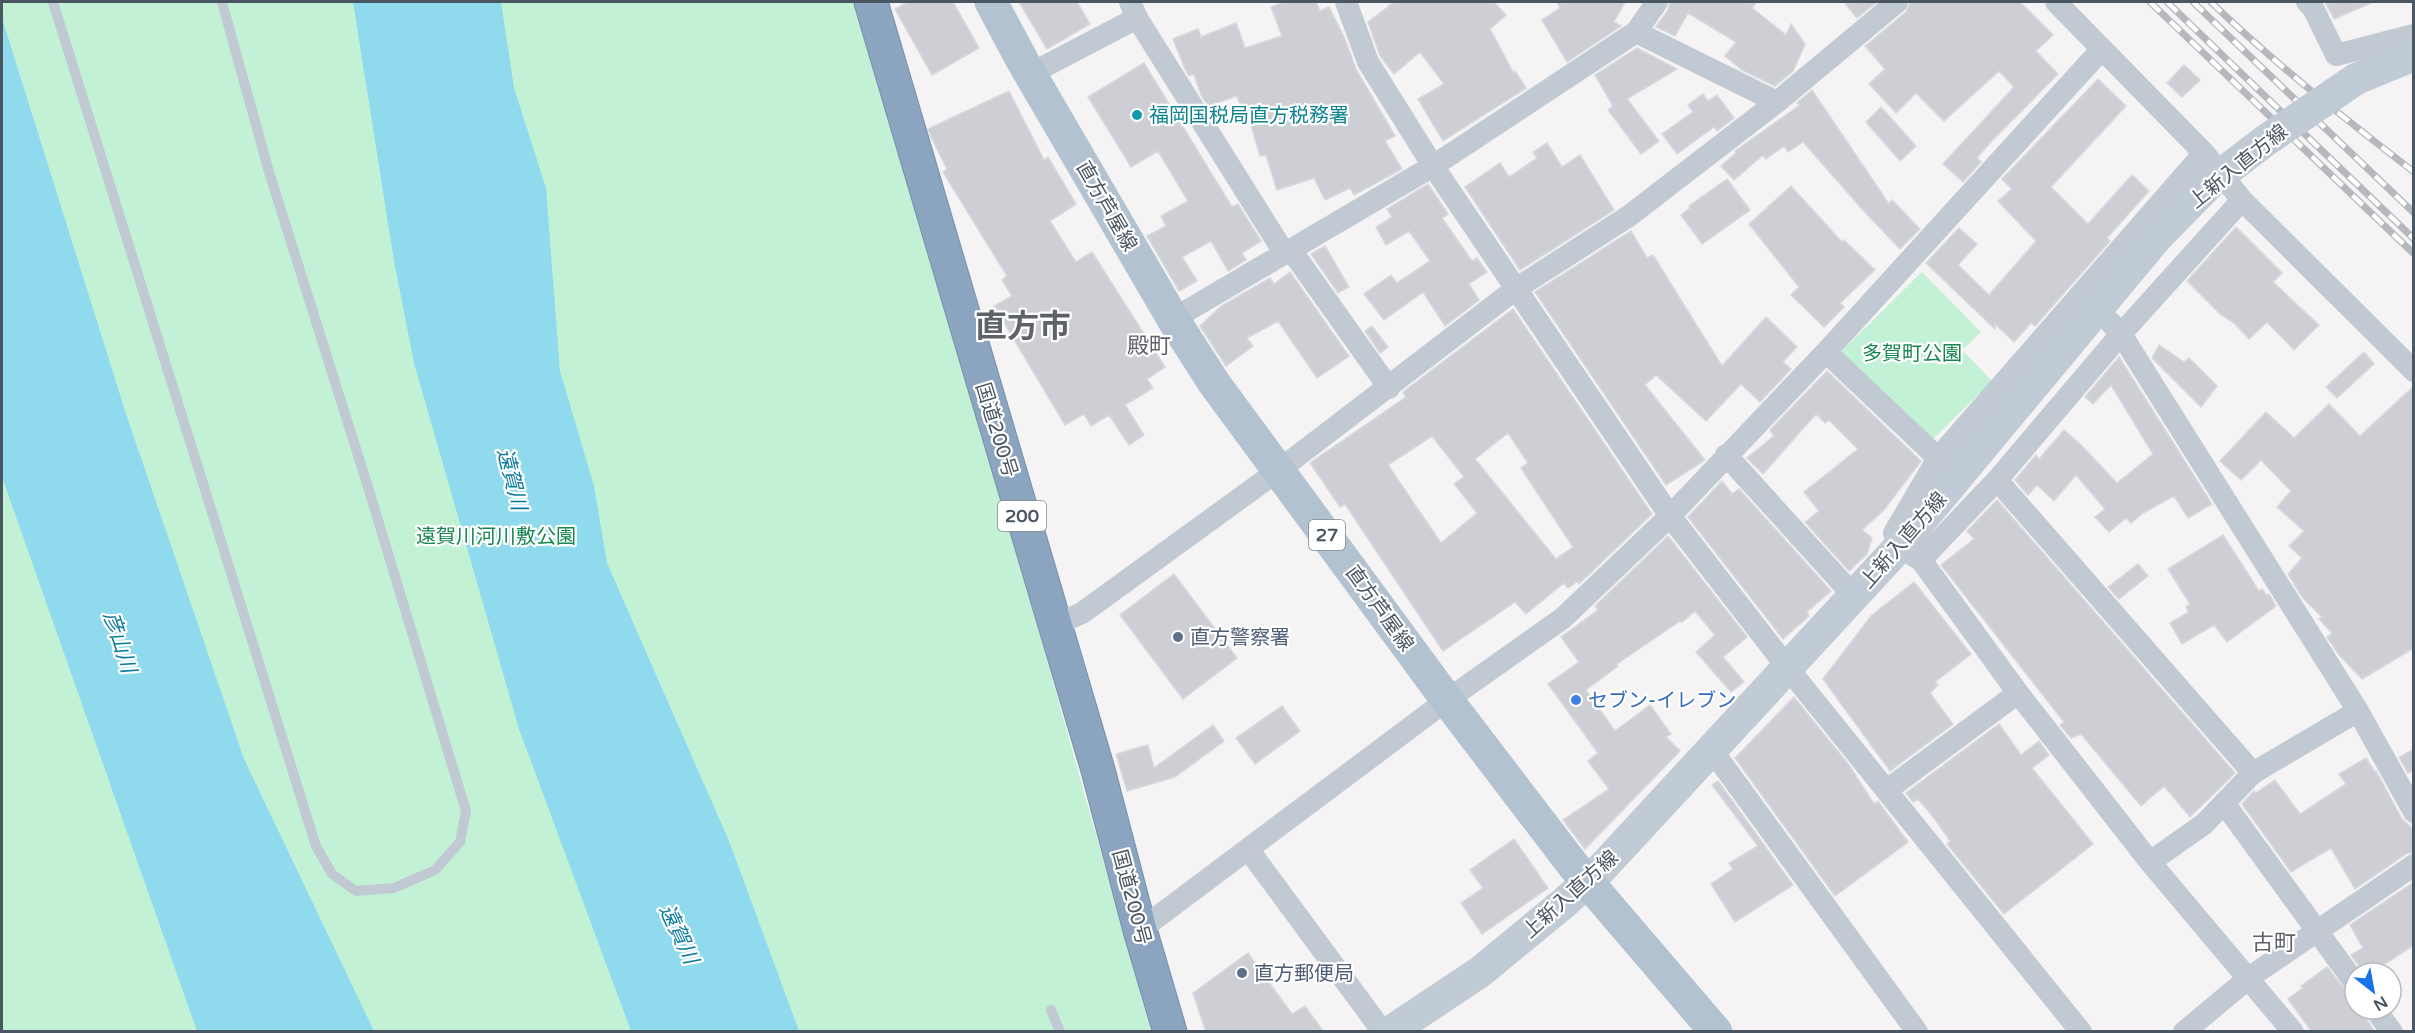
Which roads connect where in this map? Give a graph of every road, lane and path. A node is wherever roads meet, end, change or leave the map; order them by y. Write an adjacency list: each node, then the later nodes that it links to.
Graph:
1 (53, 2): 2 (lane)
2 (222, 2)
3 (872, 2): 34 (highway, 国道200号 / 200)
4 (991, 2): 15 (main road, 直方芦屋線 / 27)
5 (1346, 2): 18 (street)
6 (1657, 2): 11 (street)
7 (1897, 2): 16 (street)
8 (2056, 2): 13 (street)
9 (2307, 2): 12 (street)
10 (1133, 10): 15 (street); 20 (street)
11 (1635, 32): 16 (street); 18 (street)
12 (2414, 35)
13 (2102, 49): 17 (street); 24 (street)
14 (2414, 55): 32 (main road, 上新入直方線, bridge)
15 (1030, 74): 22 (main road, 直方芦屋線 / 27)
16 (1778, 102): 21 (street)
17 (2204, 153): 19 (street); 28 (street)
18 (1433, 166): 20 (street); 21 (street)
19 (2242, 200): 23 (street); 25 (street)
20 (1288, 252): 22 (street); 26 (street)
21 (1517, 288): 26 (street); 31 (street)
22 (1173, 319): 29 (main road, 直方芦屋線 / 27)
23 (2116, 328): 30 (street); 38 (street)
24 (1826, 352): 27 (street); 28 (street)
25 (2414, 371)
26 (1389, 388): 29 (street)
27 (1726, 455): 31 (street); 33 (street)
28 (1938, 458): 32 (street)
29 (1280, 470): 34 (street); 37 (main road, 直方芦屋線 / 27)
30 (1997, 480): 32 (street); 40 (street)
31 (1670, 516): 35 (street); 37 (street)
32 (1910, 553): 33 (main road, 上新入直方線); 36 (street)
33 (1854, 596): 35 (main road, 上新入直方線)
34 (1055, 625): 48 (highway, 国道200号 / 200)
35 (1787, 667): 39 (main road, 上新入直方線); 41 (street)
36 (2018, 693): 41 (street); 45 (street)
37 (1447, 700): 44 (street); 47 (main road, 直方芦屋線 / 27)
38 (2358, 711): 40 (street); 43 (street)
39 (1712, 750): 47 (main road, 上新入直方線); 58 (street)
40 (2253, 773): 42 (street)
41 (1887, 790): 59 (street)
42 (2224, 803): 45 (street); 49 (street)
43 (2414, 812)
44 (1248, 849): 48 (street); 55 (street)
45 (2150, 862): 51 (street)
46 (2414, 865): 49 (street)
47 (1587, 882): 56 (main road, 上新入直方線); 57 (main road, 直方芦屋線 / 27)
48 (1140, 930): 54 (highway, 国道200号 / 200)
49 (2317, 932): 50 (street); 51 (street)
50 (2343, 966)
51 (2250, 977): 60 (street); 61 (street)
52 (1051, 1010): 53 (lane)
53 (1060, 1032)
54 (1170, 1032)
55 (1383, 1032)
56 (1390, 1032)
57 (1716, 1032)
58 (1917, 1032)
59 (2081, 1032)
60 (2184, 1032)
61 (2293, 1032)

